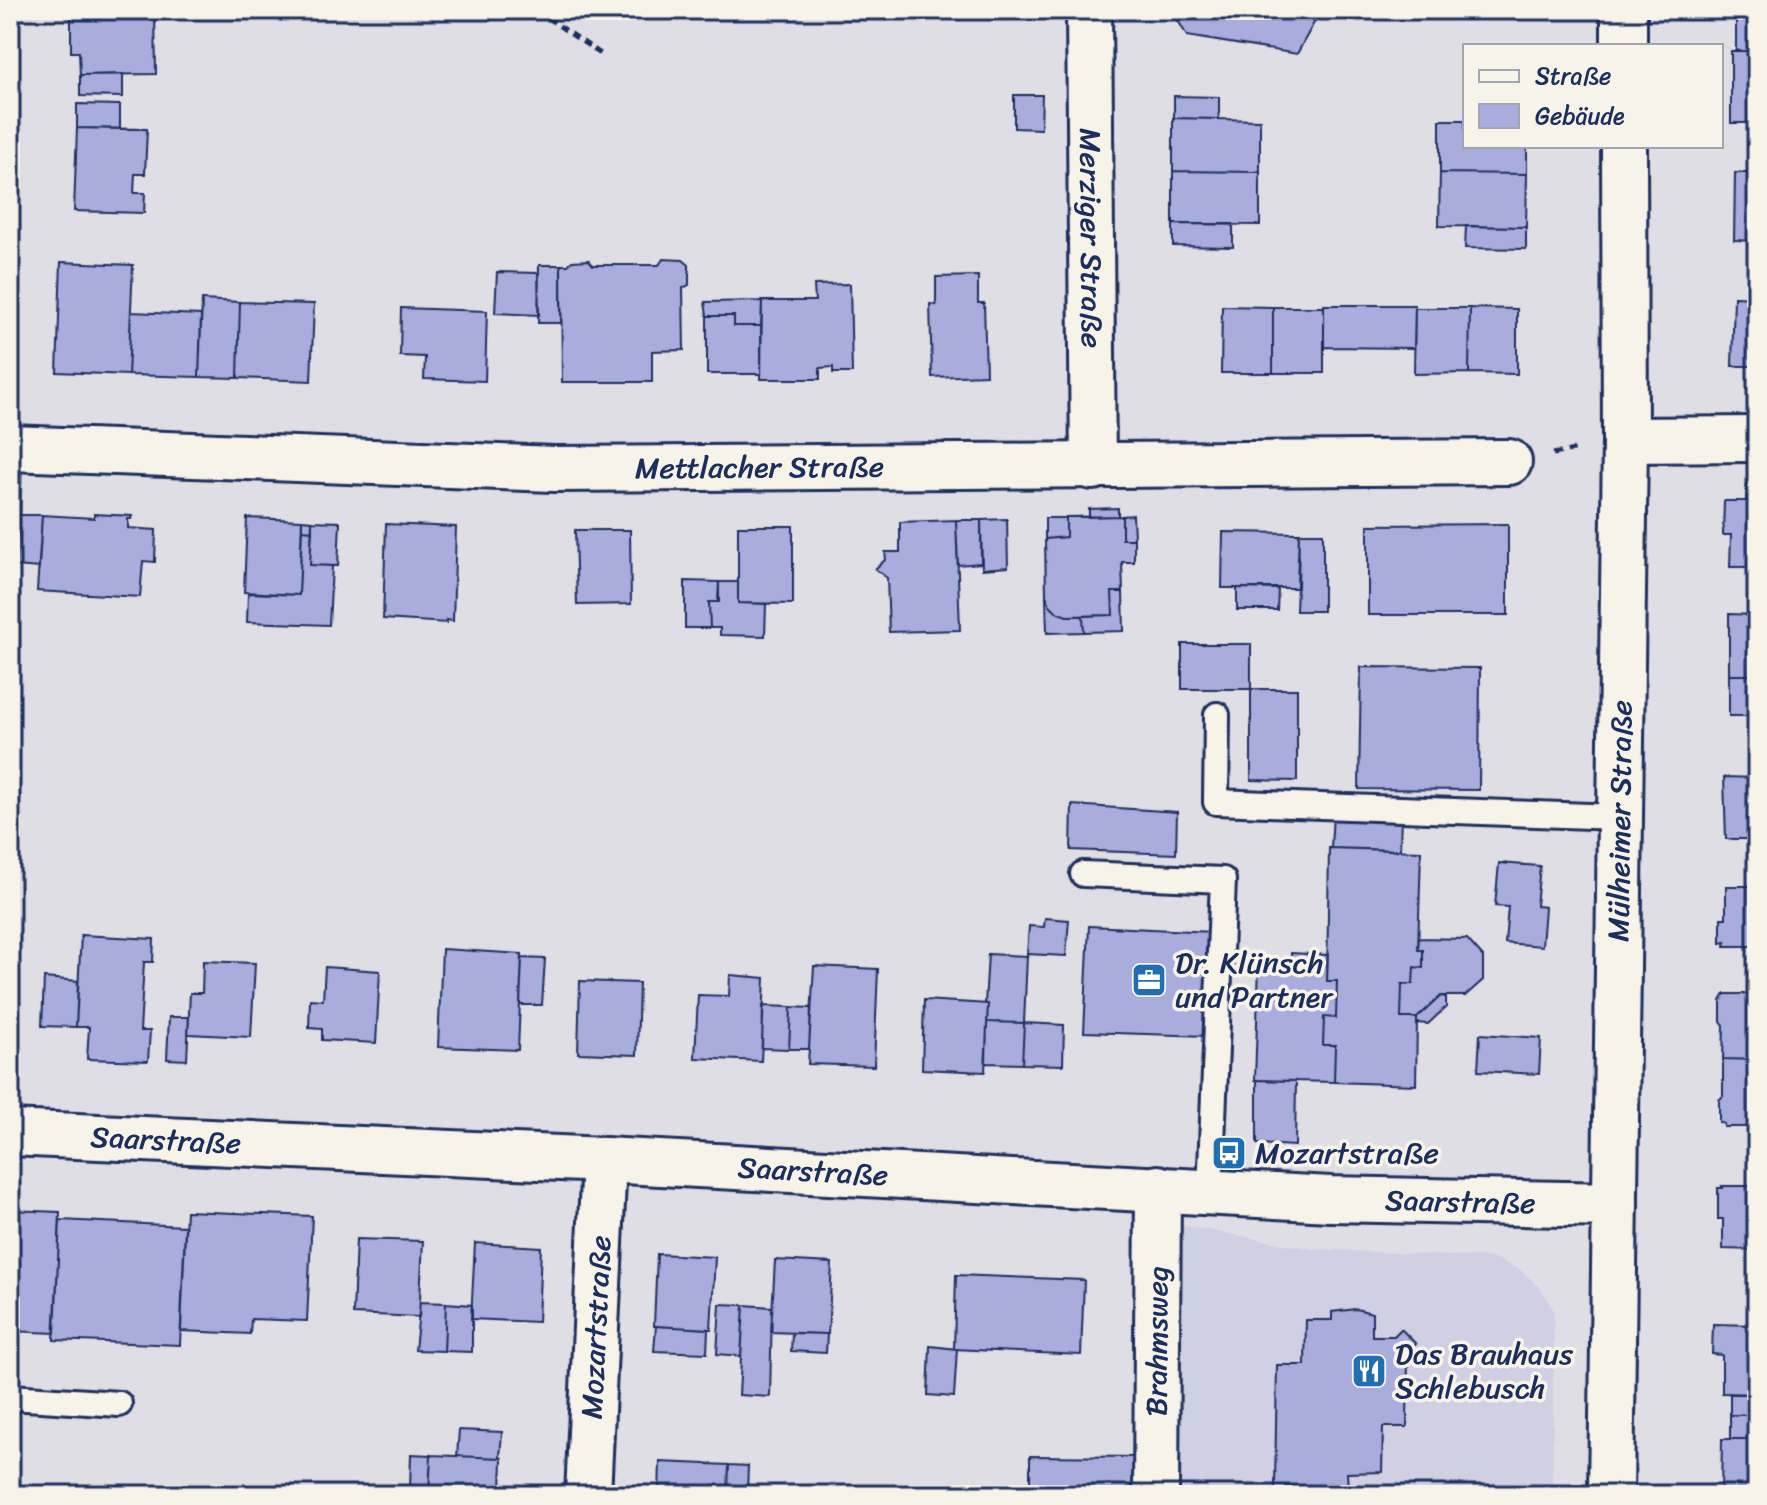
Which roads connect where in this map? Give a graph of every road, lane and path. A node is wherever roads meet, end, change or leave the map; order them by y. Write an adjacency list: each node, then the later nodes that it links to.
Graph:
1 (536, 10): 5 (path)
2 (1089, 10): 11 (street, Merziger Straße)
3 (1624, 10): 4 (street)
4 (1624, 44)
5 (605, 57)
6 (1624, 148): 8 (street, Mülheimer Straße)
7 (1757, 439): 8 (street)
8 (1625, 440): 10 (path); 13 (street, Mülheimer Straße)
9 (10, 448): 11 (street, Mettlacher Straße)
10 (1509, 462): 11 (street, Mettlacher Straße)
11 (1093, 467)
12 (1217, 715): 13 (lane)
13 (1618, 817): 19 (street, Mülheimer Straße)
14 (1083, 874): 18 (lane)
15 (10, 1133): 16 (street, Saarstraße)
16 (604, 1160): 17 (street, Saarstraße); 22 (street, Mozartstraße)
17 (1158, 1188): 18 (street, Saarstraße); 23 (street, Brahmsweg)
18 (1210, 1191): 19 (street, Saarstraße)
19 (1615, 1205): 24 (street, Mülheimer Straße)
20 (10, 1397): 21 (lane)
21 (119, 1404)
22 (588, 1495)
23 (1156, 1495)
24 (1611, 1495)

